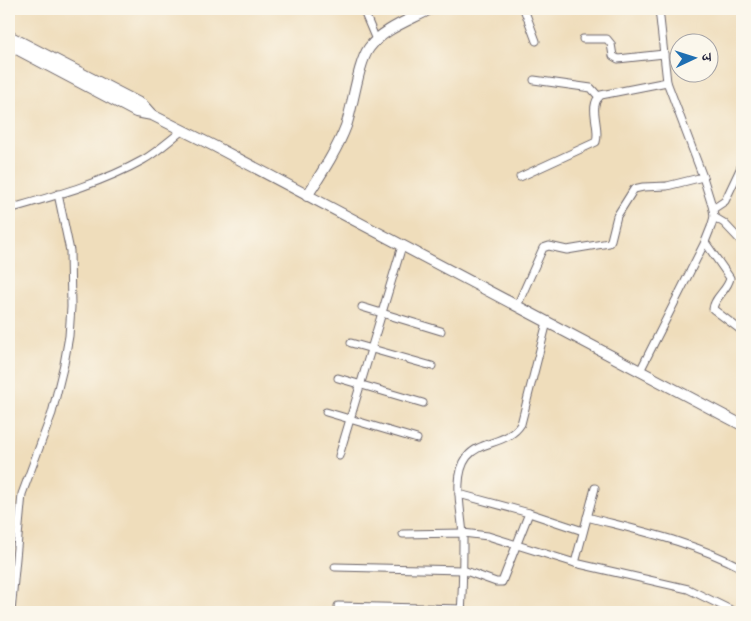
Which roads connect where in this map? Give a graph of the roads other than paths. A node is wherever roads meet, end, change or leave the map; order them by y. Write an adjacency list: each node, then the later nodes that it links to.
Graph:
1 (363, 9): 7 (street)
2 (430, 9): 7 (main road)
3 (524, 9): 8 (street)
4 (659, 9): 10 (street)
5 (9, 36): 14 (main road)
6 (583, 39): 10 (street)
7 (376, 40): 20 (main road)
8 (536, 41)
9 (9, 45): 14 (main road)
10 (664, 54): 12 (street)
11 (534, 80): 13 (street)
12 (668, 82): 13 (street); 18 (street)
13 (599, 97): 17 (street)
14 (152, 115): 15 (main road)
15 (183, 130): 19 (street); 20 (main road)
16 (742, 165): 21 (street)
17 (520, 177)
18 (703, 177): 21 (street); 27 (street)
19 (58, 194): 22 (street); 59 (street)
20 (307, 196): 26 (main road)
21 (713, 208): 23 (street)
22 (9, 209)
23 (714, 218): 24 (street); 25 (street)
24 (704, 242): 32 (street); 35 (street)
25 (742, 242)
26 (402, 246): 27 (main road); 29 (street)
27 (518, 303): 30 (main road)
28 (362, 307): 29 (street)
29 (381, 314): 31 (street); 34 (street)
30 (547, 322): 35 (main road); 46 (street)
31 (441, 331)
32 (742, 331)
33 (351, 343): 34 (street)
34 (371, 350): 36 (street); 38 (street)
35 (643, 364): 42 (main road)
36 (432, 366)
37 (338, 378): 38 (street)
38 (360, 386): 39 (street); 41 (street)
39 (423, 403)
40 (326, 412): 41 (street)
41 (350, 420): 43 (street); 44 (street)
42 (742, 425)
43 (417, 439)
44 (340, 456)
45 (595, 488): 48 (street)
46 (459, 494): 47 (street); 50 (street)
47 (529, 512): 49 (street); 52 (street)
48 (587, 518): 49 (street); 55 (street)
49 (583, 531): 53 (street)
50 (463, 533): 51 (street); 52 (street); 56 (street)
51 (403, 534)
52 (517, 544): 53 (street); 56 (street)
53 (575, 563): 60 (street)
54 (335, 567): 56 (street)
55 (742, 568)
56 (463, 570): 58 (street)
57 (338, 606): 58 (street)
58 (462, 611)
59 (11, 612)
60 (735, 612)

